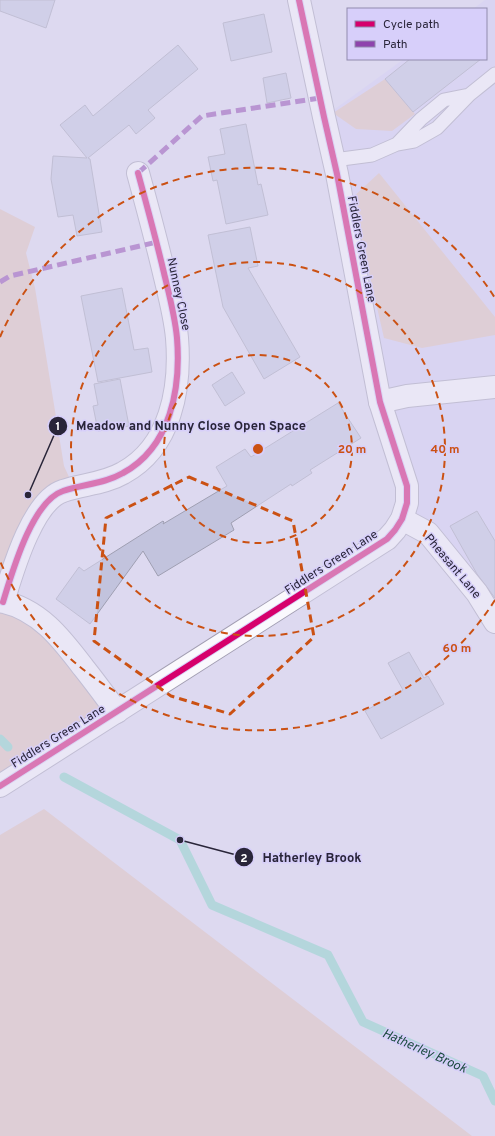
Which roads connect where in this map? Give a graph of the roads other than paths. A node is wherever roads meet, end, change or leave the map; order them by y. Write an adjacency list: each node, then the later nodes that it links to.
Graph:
1 (299, 0): 3 (street, Fiddlers Green Lane)
2 (495, 74): 3 (lane)
3 (334, 160): 6 (street, Fiddlers Green Lane)
4 (138, 174): 8 (street, Nunney Close)
5 (495, 387): 6 (street)
6 (380, 402): 7 (street, Fiddlers Green Lane)
7 (402, 519): 9 (street, Pheasant Lane); 10 (street, Fiddlers Green Lane)
8 (1, 602): 10 (street)
9 (495, 622)
10 (117, 712): 11 (street, Fiddlers Green Lane)
11 (0, 786)

